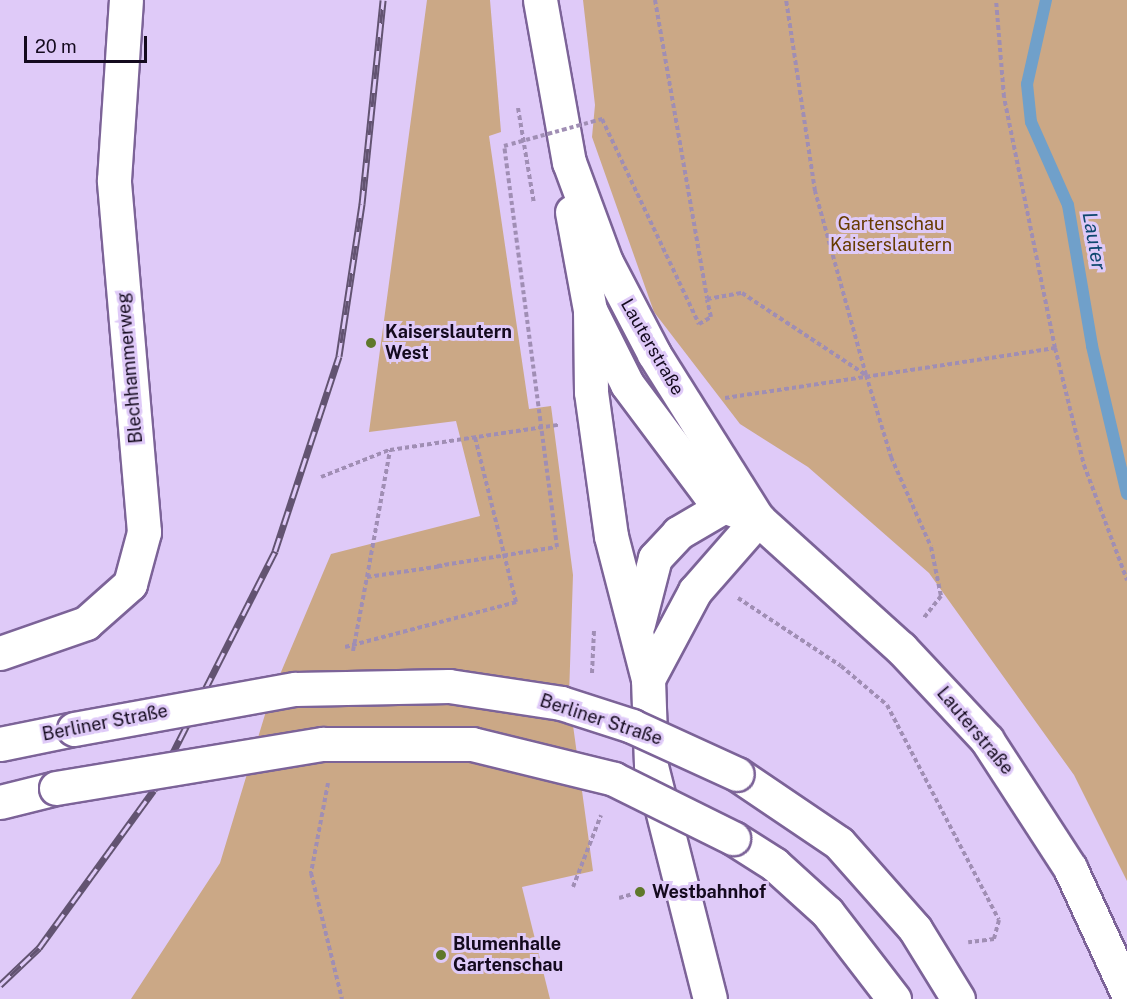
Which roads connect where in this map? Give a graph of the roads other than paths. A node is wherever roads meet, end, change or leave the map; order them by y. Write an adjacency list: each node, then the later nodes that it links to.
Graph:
1 (126, 0): 8 (main road, Blechhammerweg)
2 (540, 0): 3 (main road, Lauterstraße)
3 (569, 162): 4 (main road, Lauterstraße); 6 (main road, Lauterstraße)
4 (590, 310): 5 (main road, Lauterstraße); 7 (main road)
5 (724, 506): 6 (main road, Lauterstraße); 7 (main road)
6 (758, 519): 9 (main road); 12 (main road, Lauterstraße)
7 (636, 635): 9 (main road)
8 (0, 653)
9 (648, 679): 13 (main road)
10 (0, 744): 15 (main road, Berliner Straße, bridge)
11 (0, 802): 14 (main road, bridge)
12 (1127, 992)
13 (710, 999)
14 (894, 999)
15 (958, 999)

